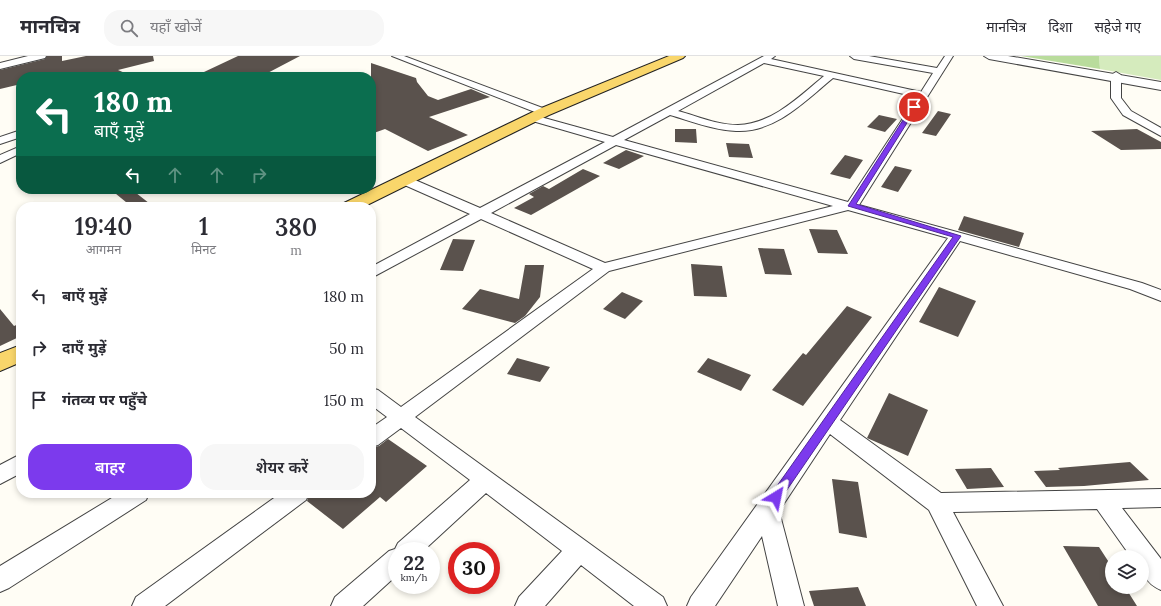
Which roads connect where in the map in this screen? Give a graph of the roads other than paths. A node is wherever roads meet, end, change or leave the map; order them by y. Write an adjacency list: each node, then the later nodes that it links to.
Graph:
1 (41, 56): 10 (street)
2 (396, 56): 18 (street)
3 (672, 56): 18 (main road)
4 (680, 56): 18 (main road)
5 (854, 56): 11 (street)
6 (949, 56): 11 (street)
7 (989, 56): 13 (street)
8 (1005, 56): 13 (street)
9 (766, 58): 12 (street); 17 (street)
10 (0, 66)
11 (938, 71): 16 (street)
12 (832, 75): 16 (street); 17 (street)
13 (1116, 77): 14 (street); 15 (street); 19 (street)
14 (1161, 83)
15 (1161, 86)
16 (922, 95): 32 (street)
17 (668, 111): 21 (street)
18 (538, 113): 21 (street); 25 (main road); 26 (main road)
19 (1161, 133)
20 (16, 135): 22 (street)
21 (614, 140): 32 (street); 33 (street)
22 (0, 142)
23 (16, 151): 24 (street)
24 (0, 159)
25 (404, 180): 28 (main road); 33 (street)
26 (376, 187)
27 (360, 194): 30 (main road)
28 (376, 194)
29 (376, 194): 31 (main road)
30 (344, 202)
31 (360, 202)
32 (852, 206): 34 (street); 35 (street)
33 (480, 213): 35 (street); 36 (street)
34 (957, 236): 37 (street); 44 (street)
35 (604, 268): 43 (street)
36 (376, 270)
37 (1161, 296)
38 (16, 356): 39 (main road)
39 (0, 363)
40 (16, 370): 41 (main road)
41 (0, 378)
42 (376, 399): 43 (street)
43 (401, 417): 45 (street); 48 (street)
44 (828, 422): 53 (street); 54 (street)
45 (376, 435)
46 (16, 466): 47 (street)
47 (0, 475)
48 (485, 480): 55 (street); 56 (street)
49 (130, 498): 59 (street)
50 (291, 498): 60 (street)
51 (1161, 498): 52 (street)
52 (1102, 499): 53 (street); 58 (street)
53 (937, 503): 66 (street)
54 (767, 509): 64 (street); 65 (street)
55 (416, 542)
56 (579, 550): 62 (street); 63 (street)
57 (388, 567): 61 (street)
58 (1161, 578)
59 (0, 580)
60 (145, 606)
61 (344, 606)
62 (528, 606)
63 (654, 606)
64 (700, 606)
65 (792, 606)
66 (990, 606)

